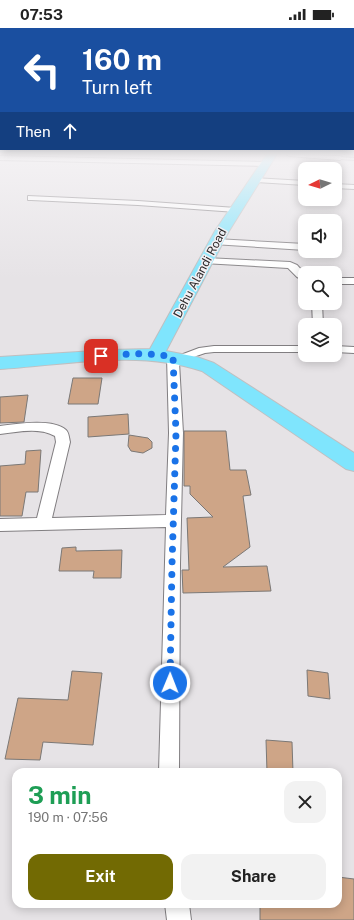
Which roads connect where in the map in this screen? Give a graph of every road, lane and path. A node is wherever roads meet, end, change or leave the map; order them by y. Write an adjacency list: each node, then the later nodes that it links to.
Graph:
1 (246, 196): 3 (main road, Dehu Alandi Road)
2 (31, 198): 3 (street)
3 (236, 210): 4 (main road, Dehu Alandi Road)
4 (216, 242): 5 (street); 6 (main road, Dehu Alandi Road)
5 (298, 247)
6 (206, 261): 7 (street); 13 (main road, Dehu Alandi Road)
7 (298, 272)
8 (342, 281): 9 (street)
9 (354, 281)
10 (298, 349): 13 (street)
11 (342, 350): 12 (street)
12 (354, 350)
13 (170, 356): 14 (main road); 16 (main road); 17 (street)
14 (0, 364)
15 (0, 430): 19 (street)
16 (354, 462)
17 (173, 521): 19 (street); 20 (street)
18 (0, 524): 19 (street)
19 (43, 524)
20 (169, 768)
21 (178, 908): 22 (street)
22 (179, 920)

